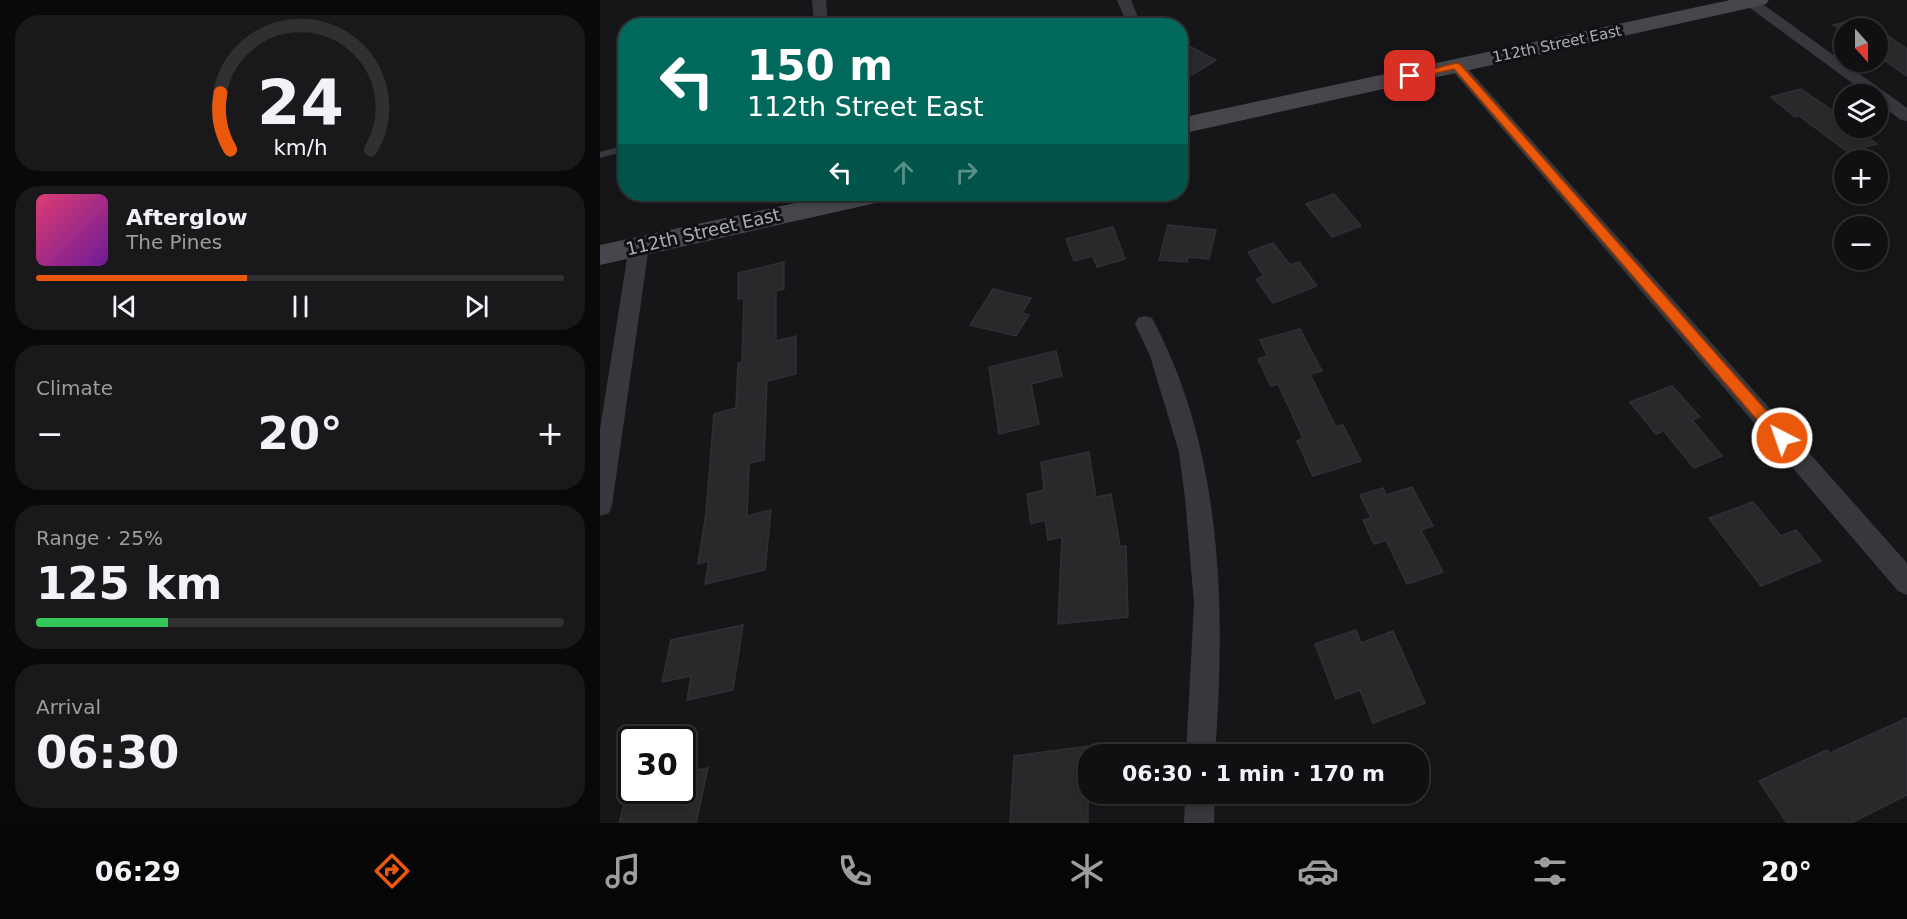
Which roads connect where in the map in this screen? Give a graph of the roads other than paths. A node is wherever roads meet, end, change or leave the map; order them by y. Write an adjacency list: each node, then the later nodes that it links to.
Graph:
1 (819, 0): 4 (street)
2 (1124, 0): 5 (street)
3 (1755, 1): 6 (street, 112th Street East); 7 (street)
4 (820, 18)
5 (1131, 18)
6 (1456, 66): 10 (street, 112th Street East); 19 (street)
7 (1864, 84)
8 (1888, 102): 9 (street)
9 (1907, 116)
10 (1188, 124)
11 (618, 150): 12 (lane)
12 (600, 154)
13 (824, 201): 14 (street, 112th Street East)
14 (639, 246): 15 (street, 112th Street East); 17 (street)
15 (600, 255)
16 (1145, 324): 20 (street)
17 (604, 442): 18 (street)
18 (600, 505)
19 (1907, 582)
20 (1201, 744)
21 (1200, 804): 22 (street)
22 (1199, 823)

